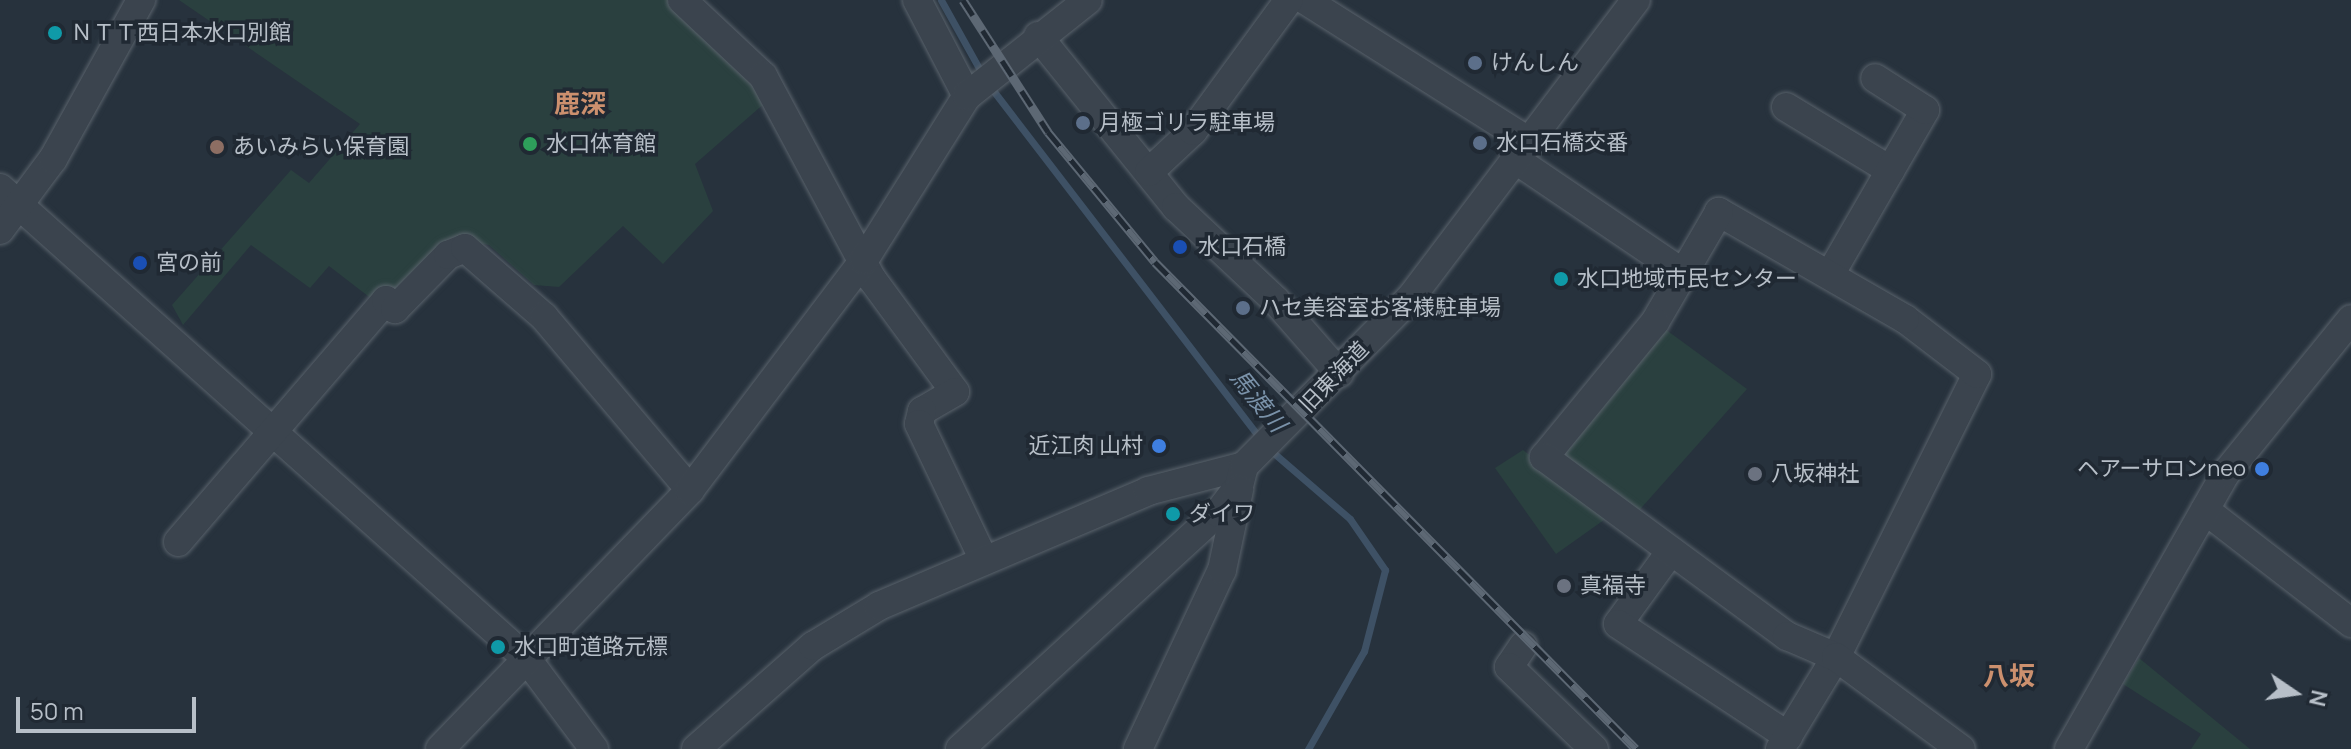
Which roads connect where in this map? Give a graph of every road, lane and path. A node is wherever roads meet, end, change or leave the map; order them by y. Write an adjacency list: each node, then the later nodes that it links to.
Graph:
1 (141, 0): 15 (street)
2 (682, 0): 17 (street)
3 (917, 0): 10 (street)
4 (1088, 0): 8 (street)
5 (1289, 0): 14 (street)
6 (1305, 0): 12 (street)
7 (1636, 0): 12 (street, 旧東海道)
8 (1038, 36): 10 (street); 14 (street)
9 (1875, 78): 13 (street)
10 (967, 96): 17 (street)
11 (1786, 107): 13 (street)
12 (1524, 152): 18 (street); 21 (street, 旧東海道)
13 (1890, 170): 19 (street)
14 (1149, 172): 21 (street)
15 (10, 196): 16 (street); 22 (street)
16 (0, 230)
17 (864, 260): 24 (street); 28 (street)
18 (1683, 273): 19 (street); 27 (street)
19 (1831, 273): 31 (street)
20 (2351, 319): 25 (street)
21 (1339, 373): 23 (street, 旧東海道)
22 (272, 432): 24 (street); 26 (street); 32 (street)
23 (1253, 461): 28 (street); 37 (street, 旧東海道); 38 (street)
24 (690, 490): 32 (street)
25 (2205, 510): 29 (street); 41 (street)
26 (178, 542)
27 (1671, 551): 31 (street); 33 (street)
28 (982, 556): 36 (street)
29 (2351, 623)
30 (1523, 646): 39 (street)
31 (1836, 657): 33 (street); 40 (street)
32 (527, 659): 34 (street); 35 (street)
33 (1784, 742)
34 (440, 749)
35 (594, 749)
36 (696, 749)
37 (960, 749)
38 (1138, 749)
39 (1594, 749)
40 (1961, 749)
41 (2069, 749)

